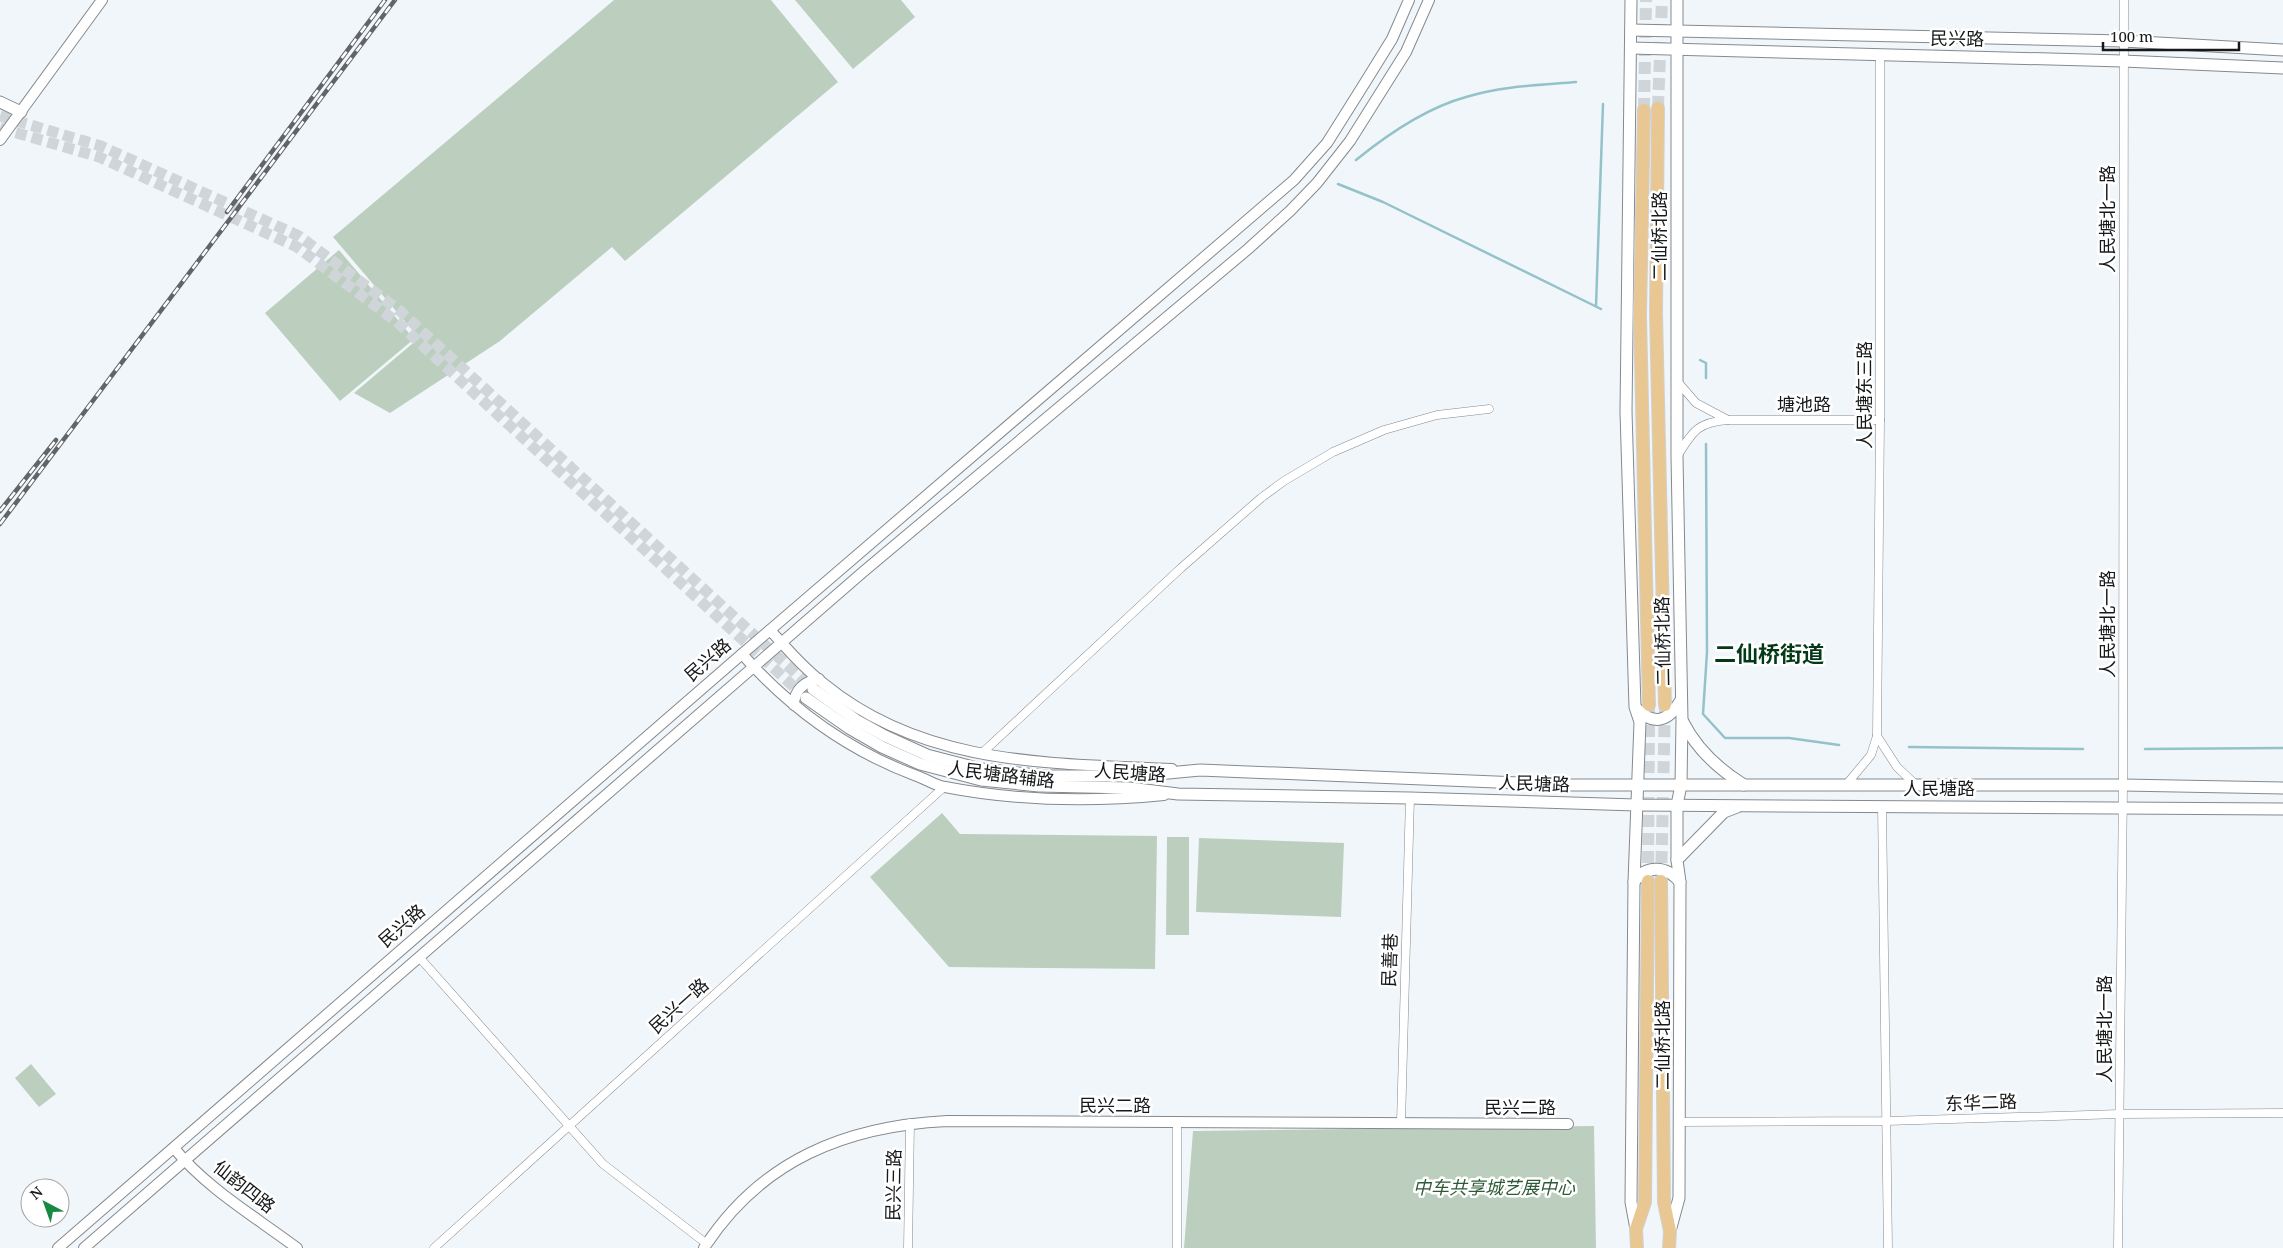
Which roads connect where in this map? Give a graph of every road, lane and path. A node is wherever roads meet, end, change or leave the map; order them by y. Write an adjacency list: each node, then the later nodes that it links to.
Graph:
1 (102, 0): 19 (street)
2 (1409, 0): 26 (street, 民兴路)
3 (1429, 0): 27 (street, 民兴路)
4 (1631, 0): 7 (main road)
5 (1677, 0): 8 (main road, 二仙桥北路)
6 (2124, 0): 9 (street, 人民塘北一路)
7 (1631, 30): 8 (main road, 民兴路); 10 (main road)
8 (1677, 31): 9 (main road, 民兴路); 11 (main road, 二仙桥北路)
9 (2124, 42): 12 (main road, 民兴路); 14 (street, 人民塘北一路)
10 (1630, 48): 11 (main road, 民兴路); 35 (main road)
11 (1678, 49): 13 (main road, 民兴路); 21 (main road, 二仙桥北路)
12 (2283, 50)
13 (1880, 54): 14 (main road, 民兴路); 24 (street, 人民塘东三路)
14 (2123, 61): 15 (main road, 民兴路); 44 (street, 人民塘北一路)
15 (2283, 68)
16 (0, 102): 19 (main road)
17 (1658, 108): 34 (main road)
18 (1644, 110): 33 (main road)
19 (21, 112): 20 (street)
20 (0, 140)
21 (1677, 381): 23 (street); 25 (main road, 二仙桥北路)
22 (1489, 409): 38 (street)
23 (1728, 420): 24 (street, 塘池路); 25 (street, 塘池路)
24 (1880, 420): 37 (street, 人民塘东三路)
25 (1677, 456): 31 (main road, 二仙桥北路)
26 (770, 630): 27 (street, 人民塘路辅路); 28 (street, 民兴路)
27 (782, 643): 29 (street, 民兴路); 30 (street, 人民塘路辅路)
28 (742, 654): 29 (street, 人民塘路辅路); 61 (street, 民兴路)
29 (754, 667): 32 (street, 人民塘路辅路); 62 (street, 民兴路)
30 (812, 689): 32 (street); 38 (street, 人民塘路辅路); 39 (main road, 人民塘路); 48 (main road, 人民塘路)
31 (1682, 700): 35 (main road); 36 (main road, 二仙桥北路)
32 (794, 705): 46 (street, 人民塘路辅路)
33 (1649, 705)
34 (1665, 705)
35 (1635, 707): 40 (main road)
36 (1682, 720): 41 (main road, 二仙桥北路); 45 (main road)
37 (1877, 736): 42 (street, 人民塘东三路); 43 (street)
38 (981, 754): 39 (street, 人民塘路辅路)
39 (1200, 770): 40 (main road, 人民塘路)
40 (1637, 784): 41 (main road, 人民塘路); 50 (main road)
41 (1681, 785): 45 (main road, 人民塘路); 51 (main road, 二仙桥北路)
42 (1846, 785): 43 (main road, 人民塘路); 45 (main road, 人民塘路)
43 (1916, 785): 44 (main road, 人民塘路)
44 (2123, 785): 47 (main road, 人民塘路); 54 (street, 人民塘北一路)
45 (1746, 786)
46 (944, 787): 48 (street, 人民塘路辅路); 71 (street, 民兴一路)
47 (2283, 788)
48 (1178, 794): 49 (main road, 人民塘路)
49 (1410, 798): 50 (main road, 人民塘路); 69 (street, 民善巷)
50 (1636, 805): 51 (main road, 人民塘路); 58 (main road)
51 (1677, 805): 52 (main road, 人民塘路); 56 (main road, 二仙桥北路)
52 (1742, 805): 53 (main road, 人民塘路); 56 (main road)
53 (1882, 806): 54 (main road, 人民塘路); 65 (street)
54 (2122, 807): 55 (main road, 人民塘路); 64 (street, 人民塘北一路)
55 (2283, 809)
56 (1677, 860): 60 (main road, 二仙桥北路)
57 (1661, 881): 75 (main road)
58 (1634, 882): 60 (main road); 74 (main road)
59 (1648, 882): 74 (main road)
60 (1680, 882): 66 (main road, 二仙桥北路)
61 (408, 944): 62 (street); 72 (street, 民兴路)
62 (419, 957): 71 (street); 73 (street, 民兴路)
63 (2283, 1113): 64 (street, 东华二路)
64 (2120, 1114): 65 (street, 东华二路); 86 (street, 人民塘北一路)
65 (1886, 1121): 66 (street, 东华二路); 85 (street)
66 (1680, 1122): 75 (main road, 二仙桥北路)
67 (910, 1123): 68 (street, 民兴二路); 76 (street, 民兴二路); 81 (street, 民兴三路)
68 (1177, 1123): 69 (street, 民兴二路); 82 (street)
69 (1401, 1124): 70 (street, 民兴二路)
70 (1568, 1124)
71 (568, 1126): 76 (street); 80 (street, 民兴一路)
72 (174, 1148): 73 (street, 仙韵四路); 77 (street, 民兴路)
73 (185, 1161): 78 (street, 民兴路); 79 (street, 仙韵四路)
74 (1636, 1229): 83 (main road)
75 (1670, 1231): 84 (main road, 二仙桥北路)
76 (706, 1246)
77 (58, 1248)
78 (84, 1248)
79 (297, 1248)
80 (434, 1248)
81 (908, 1248)
82 (1177, 1248)
83 (1637, 1248)
84 (1669, 1248)
85 (1888, 1248)
86 (2118, 1248)

